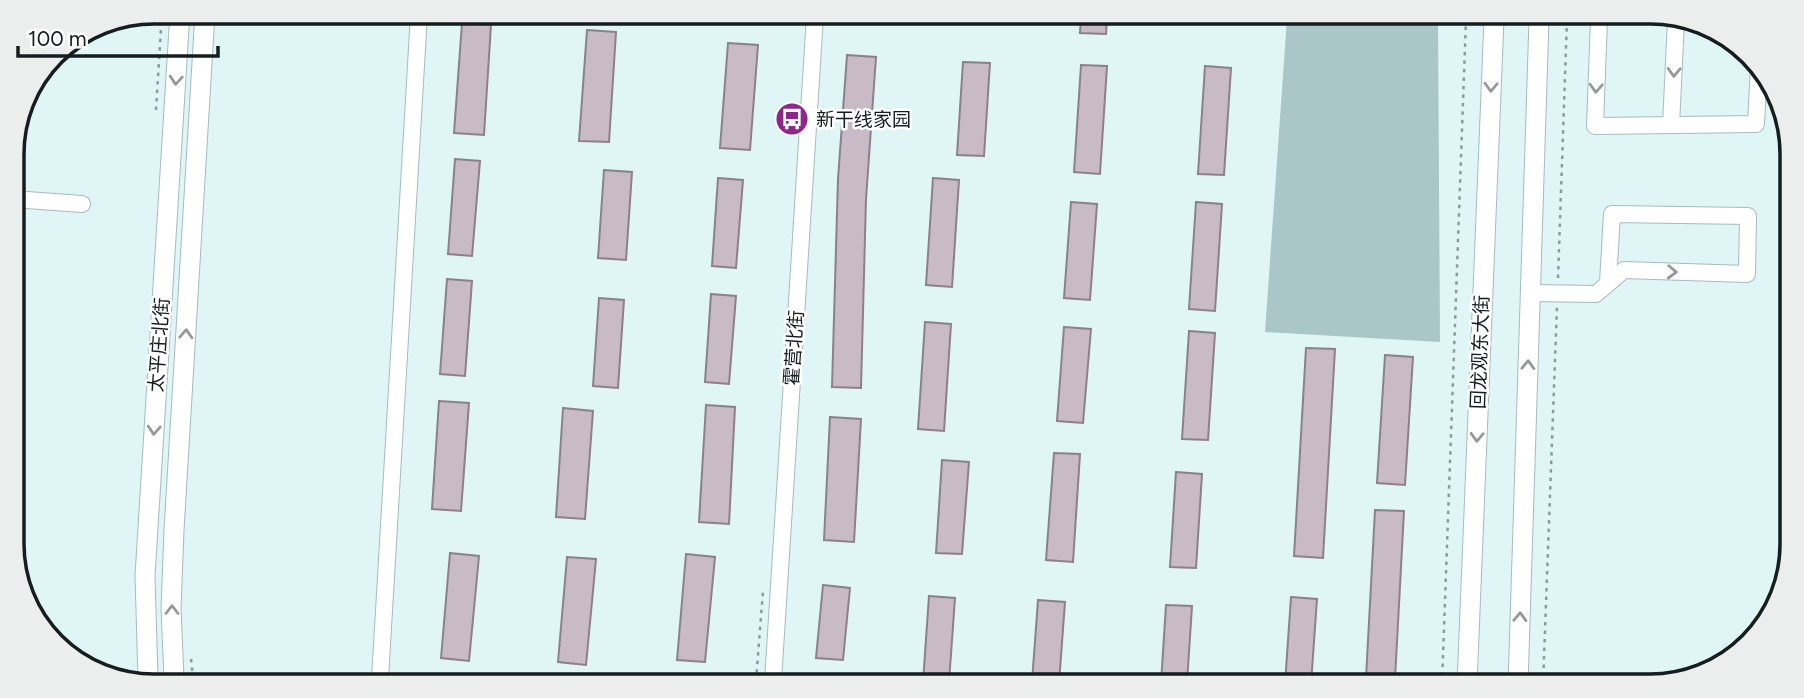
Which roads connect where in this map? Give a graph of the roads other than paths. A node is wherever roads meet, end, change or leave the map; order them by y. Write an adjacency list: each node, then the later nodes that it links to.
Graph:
1 (179, 24): 15 (main road, 太平庄北街, one-way to 15)
2 (204, 24): 18 (main road, 太平庄北街, one-way to 2)
3 (418, 24): 19 (street)
4 (814, 24): 20 (street, 霍营北街)
5 (1494, 24): 16 (main road, 回龙观东大街, one-way to 16)
6 (1539, 24): 14 (main road)
7 (1600, 24): 10 (street, one-way to 10)
8 (1676, 27): 10 (street, one-way to 10)
9 (1758, 82): 10 (street)
10 (1671, 125)
11 (25, 200): 12 (street)
12 (82, 204)
13 (1608, 282): 13 (street, one-way to 13); 14 (street)
14 (1530, 293): 17 (main road, one-way to 14)
15 (148, 673)
16 (1467, 673)
17 (1518, 673)
18 (174, 674)
19 (380, 674)
20 (773, 674)

